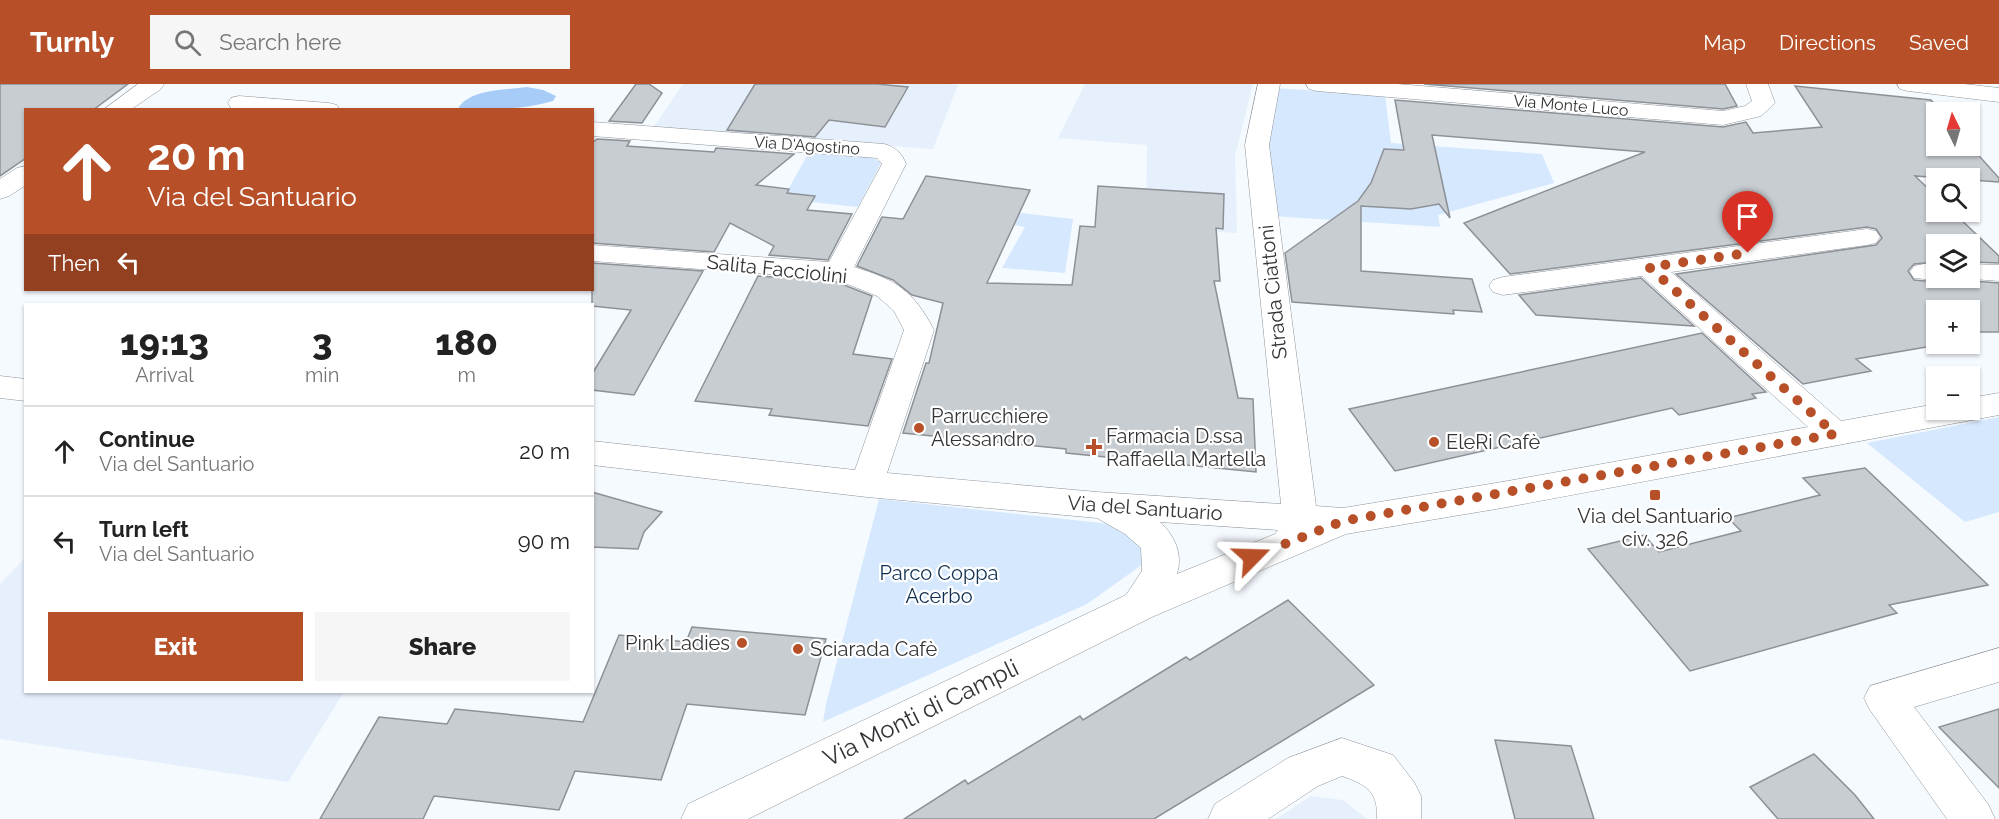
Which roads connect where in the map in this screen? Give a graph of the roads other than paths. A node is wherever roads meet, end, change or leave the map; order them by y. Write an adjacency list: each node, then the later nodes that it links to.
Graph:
1 (153, 84): 8 (street)
2 (1269, 84): 27 (street, Strada Ciattoni)
3 (1317, 84): 4 (street, Via Monte Luco)
4 (1757, 84)
5 (1908, 84): 6 (street)
6 (1999, 95)
7 (239, 103): 9 (street)
8 (117, 108)
9 (303, 108)
10 (594, 129): 16 (street, Via D'Agostino)
11 (24, 174): 12 (street)
12 (0, 191)
13 (1867, 237): 15 (street)
14 (594, 253): 16 (street, Salita Facciolini)
15 (1649, 267): 19 (street); 23 (street)
16 (838, 271): 25 (street, Salita Facciolini)
17 (1980, 272): 18 (street)
18 (1999, 273)
19 (1503, 286)
20 (0, 387): 21 (street)
21 (24, 390)
22 (1999, 404): 23 (street, Via del Santuario)
23 (1835, 434): 27 (street, Via del Santuario)
24 (594, 453): 25 (street, Via del Santuario)
25 (867, 484): 26 (street, Via del Santuario)
26 (1097, 505): 27 (street, Via del Santuario); 28 (street)
27 (1311, 521): 28 (street, Via Monti di Campli)
28 (1139, 606): 30 (street, Via Monti di Campli)
29 (1999, 665): 33 (street)
30 (703, 819)
31 (1230, 819): 32 (street)
32 (1399, 819)
33 (1973, 819)

